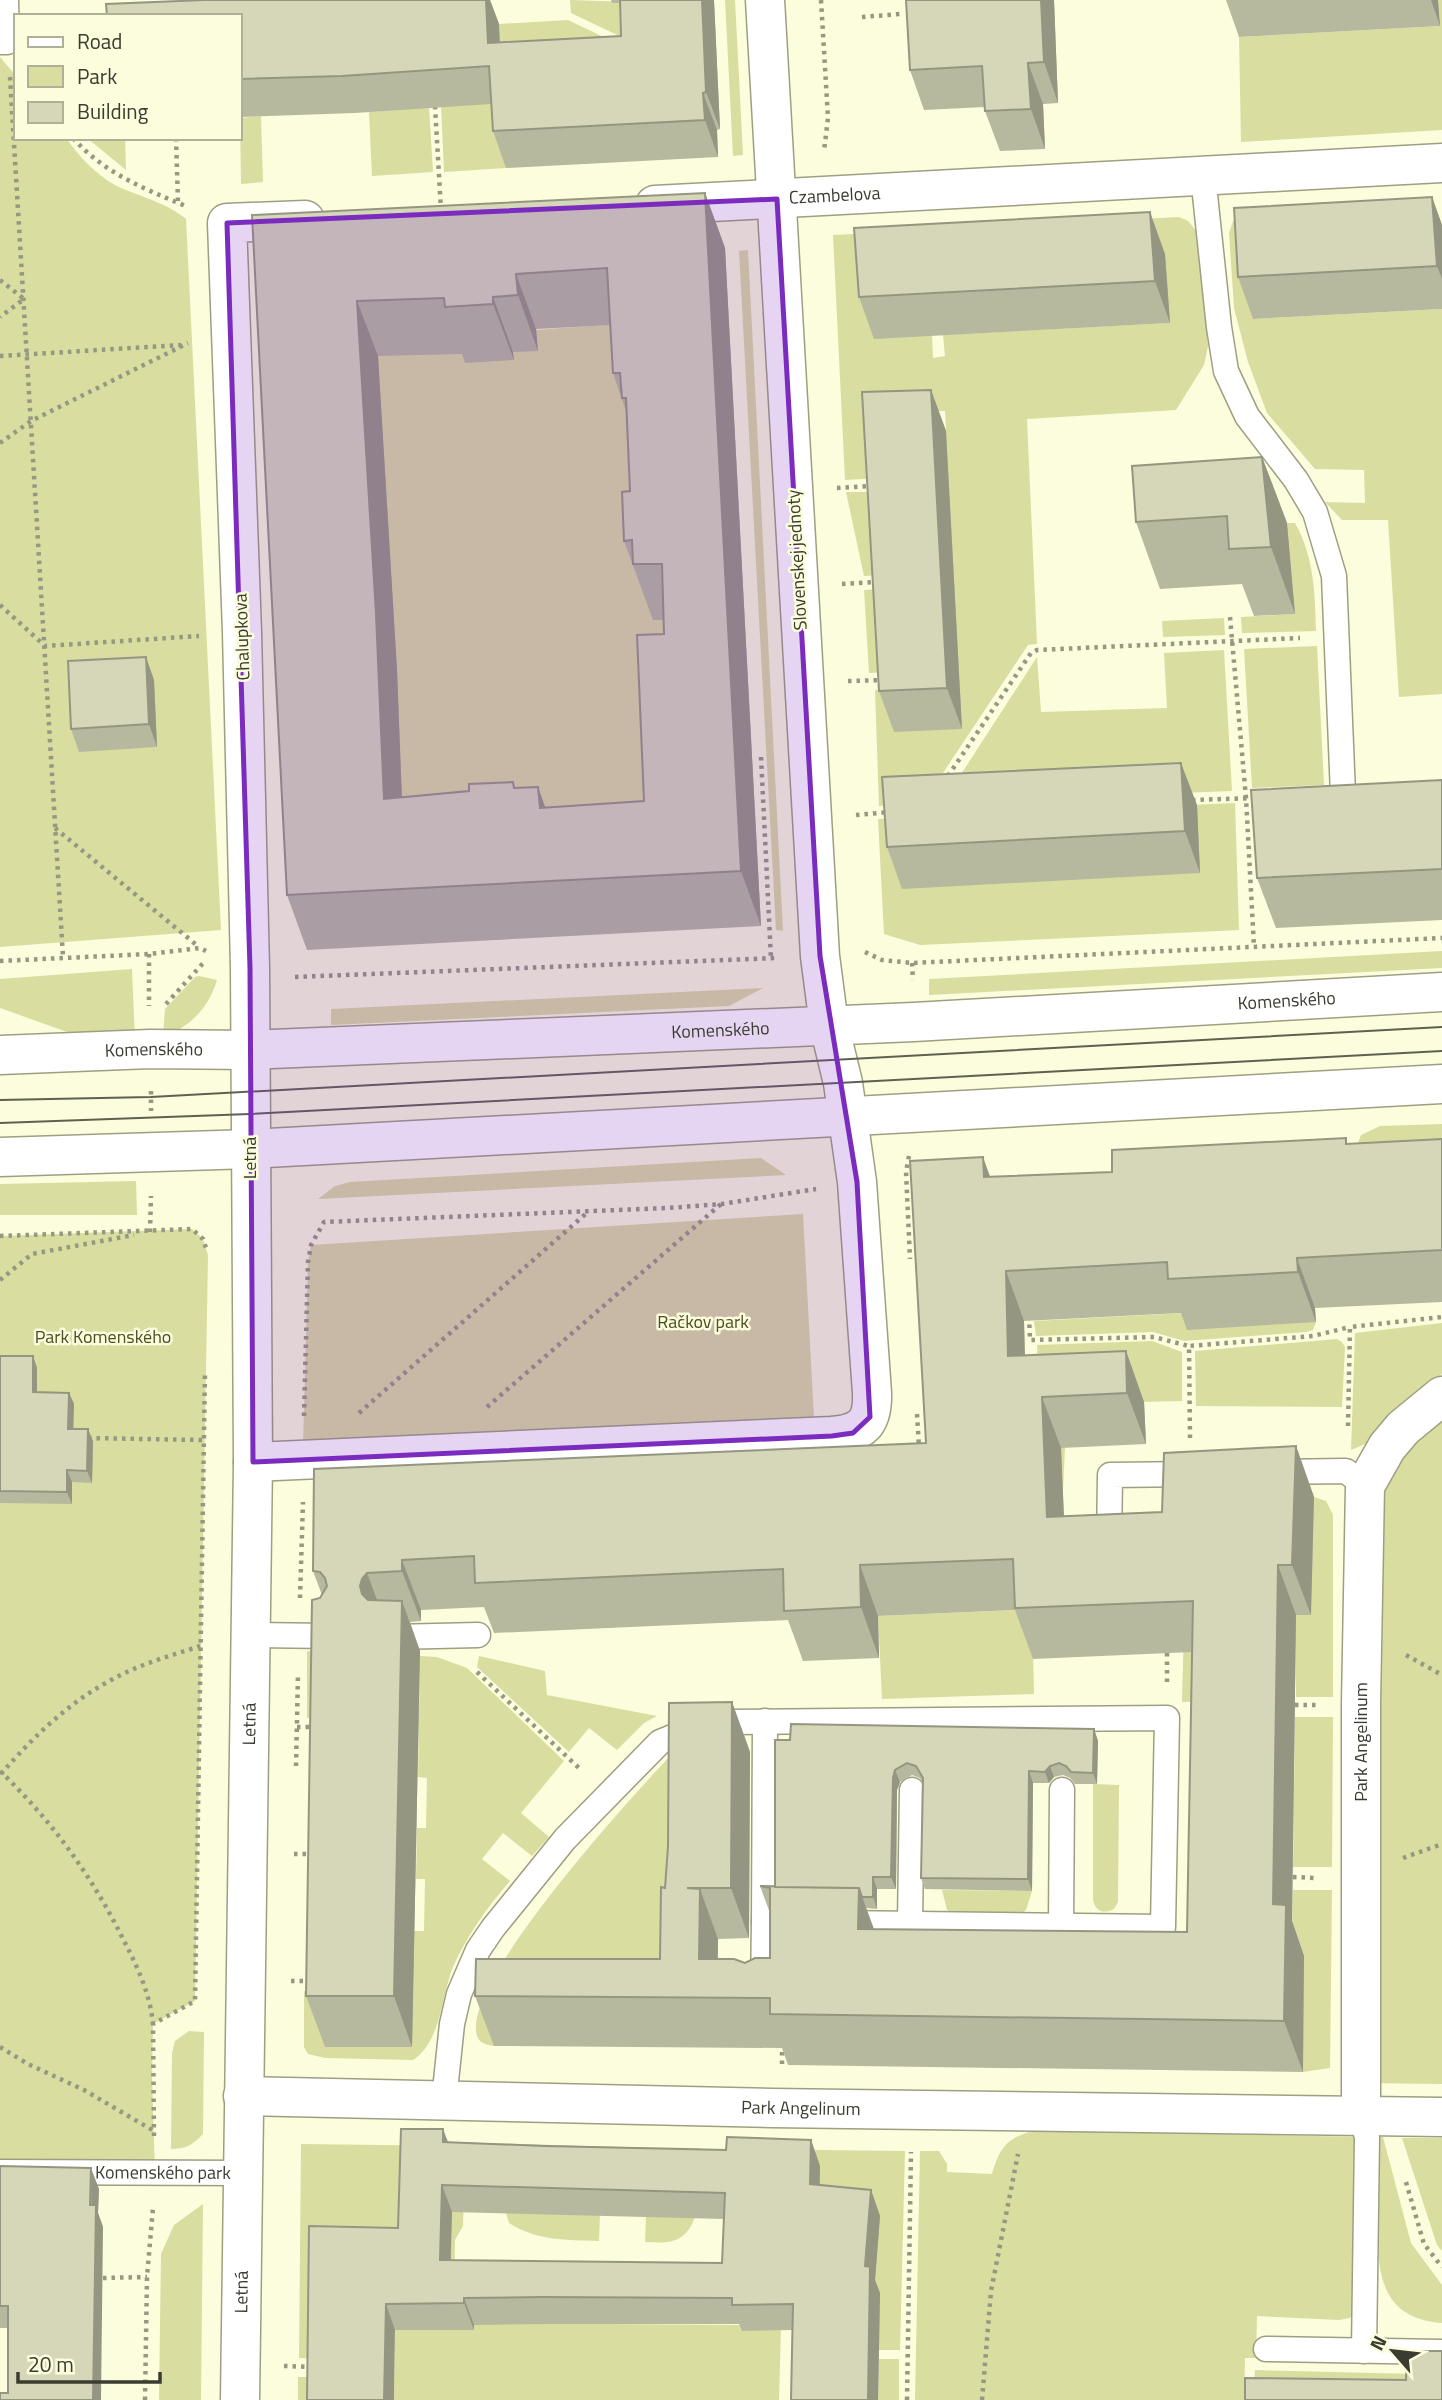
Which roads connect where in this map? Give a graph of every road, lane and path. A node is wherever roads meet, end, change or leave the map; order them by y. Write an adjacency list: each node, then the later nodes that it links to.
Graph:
1 (6, 0): 5 (lane)
2 (765, 0): 11 (street, Slovenskej jednoty)
3 (900, 14): 4 (path)
4 (862, 17)
5 (4, 42): 18 (path)
6 (435, 106): 14 (path)
7 (75, 140): 12 (path)
8 (176, 140): 12 (path)
9 (1442, 163): 10 (street, Czambelova)
10 (1203, 176): 11 (street, Czambelova); 33 (lane)
11 (777, 199): 13 (street, Czambelova); 54 (street, Slovenskej jednoty)
12 (178, 202): 16 (path)
13 (622, 206)
14 (441, 214)
15 (334, 218): 16 (street)
16 (227, 223): 20 (street, Chalupkova)
17 (0, 280): 18 (path)
18 (24, 299): 19 (path); 22 (path)
19 (0, 317)
20 (230, 337): 21 (path); 32 (street, Chalupkova)
21 (185, 345): 22 (path); 24 (path)
22 (28, 354): 23 (path); 24 (path)
23 (0, 356)
24 (31, 421): 25 (path); 35 (path)
25 (0, 443)
26 (880, 485): 27 (path)
27 (837, 488)
28 (885, 582): 29 (path)
29 (842, 584)
30 (0, 605): 35 (path)
31 (1230, 617): 34 (path)
32 (242, 632): 35 (path); 55 (street, Chalupkova)
33 (1335, 637): 34 (path); 39 (lane)
34 (1233, 641): 38 (path); 41 (path)
35 (44, 646): 45 (path)
36 (891, 680): 37 (path)
37 (848, 681)
38 (947, 777)
39 (1343, 794)
40 (1260, 797): 41 (path)
41 (1246, 798): 42 (path); 46 (path)
42 (1179, 801)
43 (898, 812): 44 (path)
44 (855, 815)
45 (55, 828): 47 (path); 50 (path)
46 (1254, 947)
47 (200, 948)
48 (212, 953): 53 (path)
49 (149, 954): 50 (path)
50 (63, 957): 51 (path)
51 (0, 961)
52 (1438, 997): 54 (street, Komenského)
53 (158, 1013)
54 (829, 1025): 55 (street, Komenského); 58 (street, Slovenskej jednoty)
55 (250, 1050): 56 (street, Komenského); 59 (street, Letná)
56 (0, 1055)
57 (1442, 1084): 58 (street)
58 (848, 1117): 59 (street); 77 (street)
59 (250, 1149): 60 (street); 77 (street, Letná)
60 (0, 1157)
61 (722, 1204): 73 (path)
62 (591, 1210): 74 (path)
63 (151, 1232): 64 (path); 65 (path); 66 (path)
64 (0, 1236)
65 (208, 1255)
66 (0, 1280)
67 (1029, 1308): 70 (path)
68 (1442, 1317): 69 (path)
69 (1350, 1327): 70 (path); 81 (path)
70 (1189, 1346): 80 (path)
71 (205, 1361): 76 (path)
72 (1442, 1396): 81 (street, Park Angelinum)
73 (485, 1409)
74 (353, 1418)
75 (86, 1438): 76 (path)
76 (203, 1440): 89 (path)
77 (253, 1462): 83 (street, Letná)
78 (1216, 1473): 80 (lane)
79 (1255, 1473): 81 (lane)
80 (1190, 1474): 82 (lane)
81 (1356, 1478): 110 (street, Park Angelinum)
82 (1110, 1549)
83 (250, 1634): 85 (lane); 108 (street, Letná)
84 (478, 1635): 86 (lane)
85 (331, 1636)
86 (439, 1636): 88 (lane); 97 (path)
87 (1167, 1636): 90 (path)
88 (393, 1637)
89 (200, 1646): 94 (path); 106 (path)
90 (1167, 1718): 91 (lane); 102 (lane)
91 (765, 1720): 97 (lane); 100 (lane)
92 (297, 1727): 93 (path)
93 (318, 1727)
94 (1, 1773): 106 (path)
95 (912, 1790): 101 (lane)
96 (1062, 1790): 102 (lane)
97 (606, 1794): 109 (lane)
98 (294, 1854): 99 (path)
99 (316, 1854)
100 (764, 1922): 101 (lane); 105 (lane)
101 (910, 1923): 102 (lane)
102 (1061, 1926)
103 (291, 1981): 104 (path)
104 (314, 1982)
105 (763, 1999)
106 (153, 2024): 112 (path)
107 (0, 2047): 112 (path)
108 (243, 2096): 109 (street, Park Angelinum); 116 (street, Letná)
109 (444, 2100): 110 (street, Park Angelinum)
110 (1377, 2116): 111 (street, Park Angelinum); 118 (path); 122 (lane)
111 (1442, 2117)
112 (154, 2131): 117 (path)
113 (911, 2142): 128 (path)
114 (1019, 2151): 129 (path)
115 (0, 2172): 117 (lane, Komenského park)
116 (243, 2173): 117 (lane, Komenského park); 127 (street, Letná)
117 (155, 2174): 119 (path)
118 (1442, 2267)
119 (147, 2277): 120 (path); 126 (path)
120 (103, 2278)
121 (1266, 2349): 122 (lane)
122 (1364, 2351): 123 (lane)
123 (1442, 2352)
124 (284, 2367): 125 (path)
125 (317, 2367)
126 (145, 2400)
127 (240, 2400)
128 (907, 2400)
129 (982, 2400)

